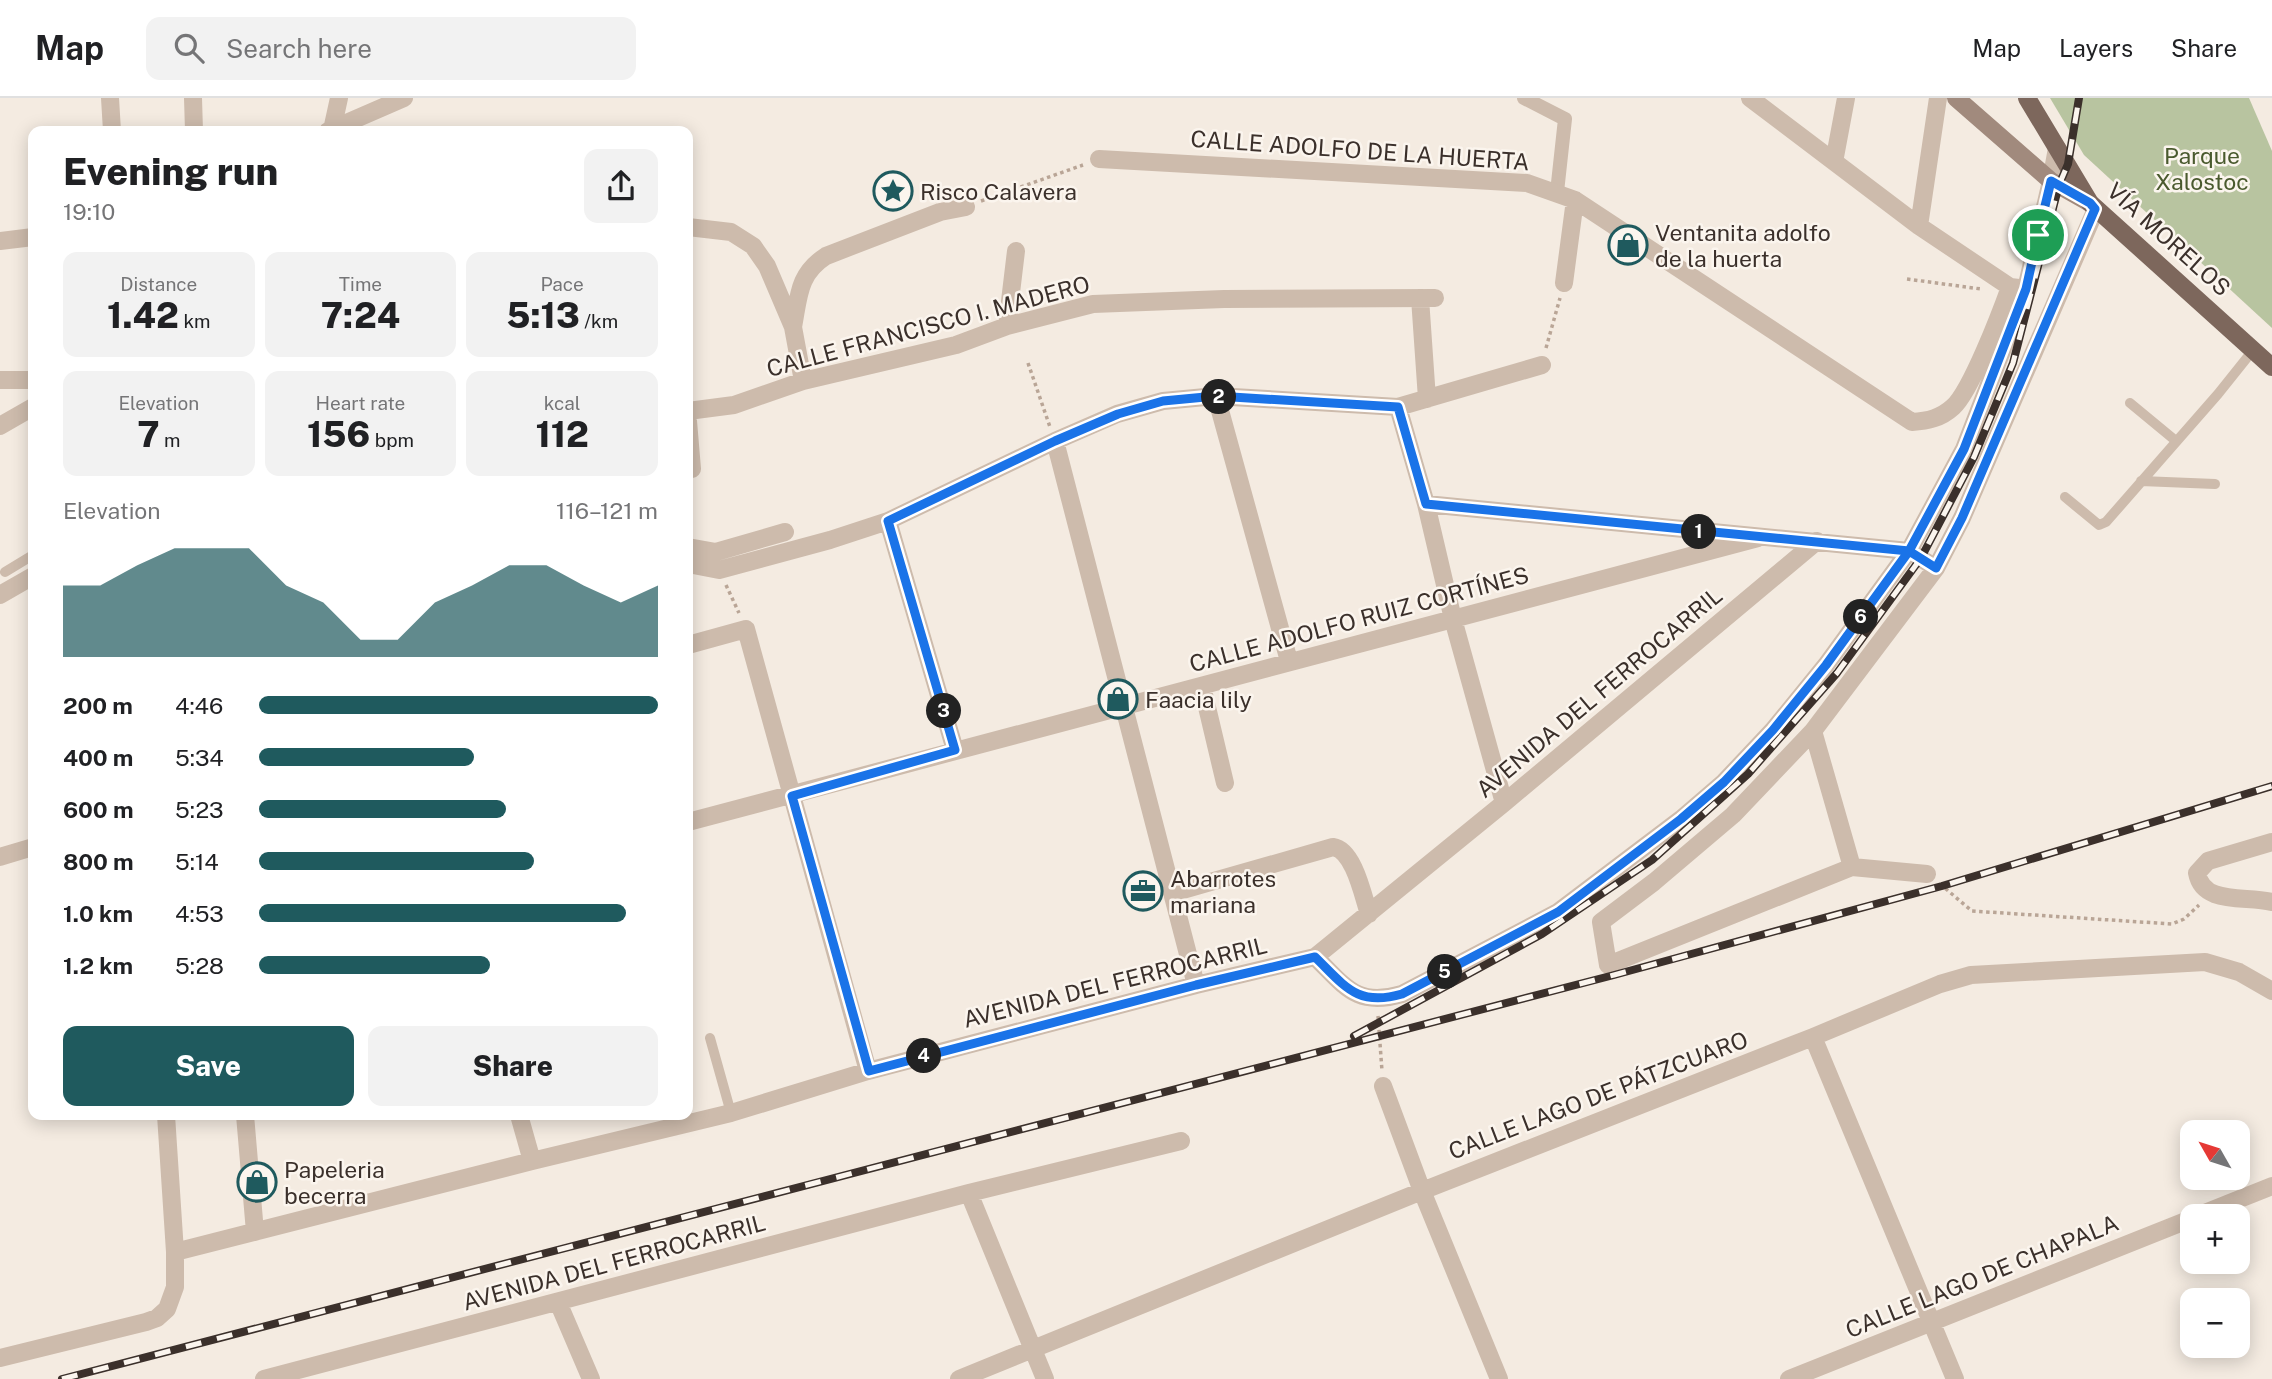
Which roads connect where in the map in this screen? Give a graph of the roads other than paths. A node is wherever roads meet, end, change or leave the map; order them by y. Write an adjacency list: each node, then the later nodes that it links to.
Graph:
1 (110, 98): 11 (street)
2 (193, 98): 12 (street)
3 (339, 98): 13 (street)
4 (404, 98): 14 (street)
5 (1524, 98): 19 (street)
6 (1750, 98): 17 (street)
7 (1846, 98): 17 (street)
8 (1938, 98): 23 (street)
9 (1956, 98): 18 (main road)
10 (2027, 98): 15 (main road, VÍA MORELOS)
11 (112, 126)
12 (194, 126)
13 (331, 126)
14 (339, 126)
15 (2057, 148): 18 (street); 21 (main road, VÍA MORELOS)
16 (1099, 159): 19 (street, CALLE ADOLFO DE LA HUERTA)
17 (1834, 162): 23 (street)
18 (2051, 181): 21 (main road); 29 (street)
19 (1556, 192): 20 (street, CALLE ADOLFO DE LA HUERTA)
20 (1575, 200): 28 (street); 29 (street, CALLE ADOLFO DE LA HUERTA)
21 (2093, 206): 32 (main road, VÍA MORELOS); 59 (street)
22 (966, 207): 31 (street)
23 (1919, 226): 29 (street)
24 (693, 228): 31 (street)
25 (28, 238): 26 (street)
26 (0, 241)
27 (1016, 251): 30 (street)
28 (1564, 283)
29 (2014, 290): 56 (street)
30 (1007, 326): 37 (street, CALLE FRANCISCO I. MADERO); 39 (street, CALLE FRANCISCO I. MADERO)
31 (793, 327): 37 (street)
32 (2254, 349): 34 (main road, VÍA MORELOS); 46 (lane)
33 (1542, 365): 39 (street)
34 (2272, 367)
35 (0, 380): 36 (street)
36 (28, 380)
37 (803, 381): 43 (street, CALLE FRANCISCO I. MADERO)
38 (1216, 396): 41 (street); 45 (street); 65 (street)
39 (1427, 399): 41 (street)
40 (2130, 403): 46 (lane)
41 (1398, 407): 50 (street)
42 (28, 410): 44 (street)
43 (693, 410)
44 (0, 426)
45 (1055, 441): 51 (street); 67 (street)
46 (2176, 441): 47 (lane)
47 (2141, 481): 48 (lane); 49 (lane)
48 (2216, 484)
49 (2065, 497)
50 (1426, 504): 53 (street); 63 (street)
51 (888, 521): 58 (street); 69 (street)
52 (785, 532): 55 (street)
53 (1758, 538): 54 (street); 63 (street, CALLE ADOLFO RUIZ CORTÍNES)
54 (1817, 541): 56 (street); 72 (street, AVENIDA DEL FERROCARRIL)
55 (693, 548)
56 (1909, 551): 59 (street); 82 (street)
57 (28, 558): 60 (lane)
58 (693, 565)
59 (1936, 568): 68 (street)
60 (5, 572)
61 (28, 579): 62 (street)
62 (0, 595)
63 (1452, 619): 65 (street, CALLE ADOLFO RUIZ CORTÍNES); 72 (street)
64 (693, 644): 71 (street)
65 (1289, 661): 66 (street, CALLE ADOLFO RUIZ CORTÍNES)
66 (1202, 686): 67 (street, CALLE ADOLFO RUIZ CORTÍNES); 70 (street)
67 (1123, 708): 69 (street, CALLE ADOLFO RUIZ CORTÍNES); 79 (street)
68 (1813, 731): 77 (street); 77 (street)
69 (955, 750): 71 (street, CALLE ADOLFO RUIZ CORTÍNES)
70 (1225, 783)
71 (792, 796): 73 (street, CALLE ADOLFO RUIZ CORTÍNES); 87 (street)
72 (1504, 803): 81 (street, AVENIDA DEL FERROCARRIL)
73 (693, 821)
74 (2272, 842): 80 (street)
75 (28, 849): 76 (street)
76 (0, 857)
77 (1852, 867): 78 (street)
78 (1927, 874)
79 (1172, 893): 81 (street); 83 (street)
80 (2272, 902)
81 (1369, 914): 82 (street, AVENIDA DEL FERROCARRIL)
82 (1315, 957): 83 (street, AVENIDA DEL FERROCARRIL)
83 (1196, 985): 87 (street, AVENIDA DEL FERROCARRIL)
84 (2272, 991): 85 (street, CALLE LAGO DE PÁTZCUARO)
85 (1813, 1037): 96 (street, CALLE LAGO DE PÁTZCUARO); 103 (street)
86 (710, 1038): 89 (lane)
87 (869, 1071): 89 (street, AVENIDA DEL FERROCARRIL)
88 (1384, 1086): 96 (street)
89 (731, 1113): 94 (street, AVENIDA DEL FERROCARRIL)
90 (166, 1120): 101 (street)
91 (245, 1120): 100 (street)
92 (520, 1120): 94 (street)
93 (1181, 1141): 97 (street, AVENIDA DEL FERROCARRIL)
94 (532, 1161): 100 (street, AVENIDA DEL FERROCARRIL)
95 (2272, 1186): 98 (street, CALLE LAGO DE CHAPALA)
96 (1422, 1191): 104 (street, CALLE LAGO DE PÁTZCUARO); 110 (street)
97 (969, 1194): 102 (street, AVENIDA DEL FERROCARRIL); 104 (street)
98 (2227, 1204)
99 (2180, 1223): 103 (street, CALLE LAGO DE CHAPALA)
100 (255, 1232): 101 (street, AVENIDA DEL FERROCARRIL)
101 (175, 1252): 105 (street)
102 (558, 1302): 106 (street, AVENIDA DEL FERROCARRIL); 107 (street)
103 (1931, 1322): 111 (street, CALLE LAGO DE CHAPALA); 112 (street)
104 (1033, 1350): 108 (street, CALLE LAGO DE PÁTZCUARO); 109 (street)
105 (0, 1358)
106 (273, 1378)
107 (591, 1379)
108 (959, 1379)
109 (1045, 1379)
110 (1499, 1379)
111 (1789, 1379)
112 (1955, 1379)

